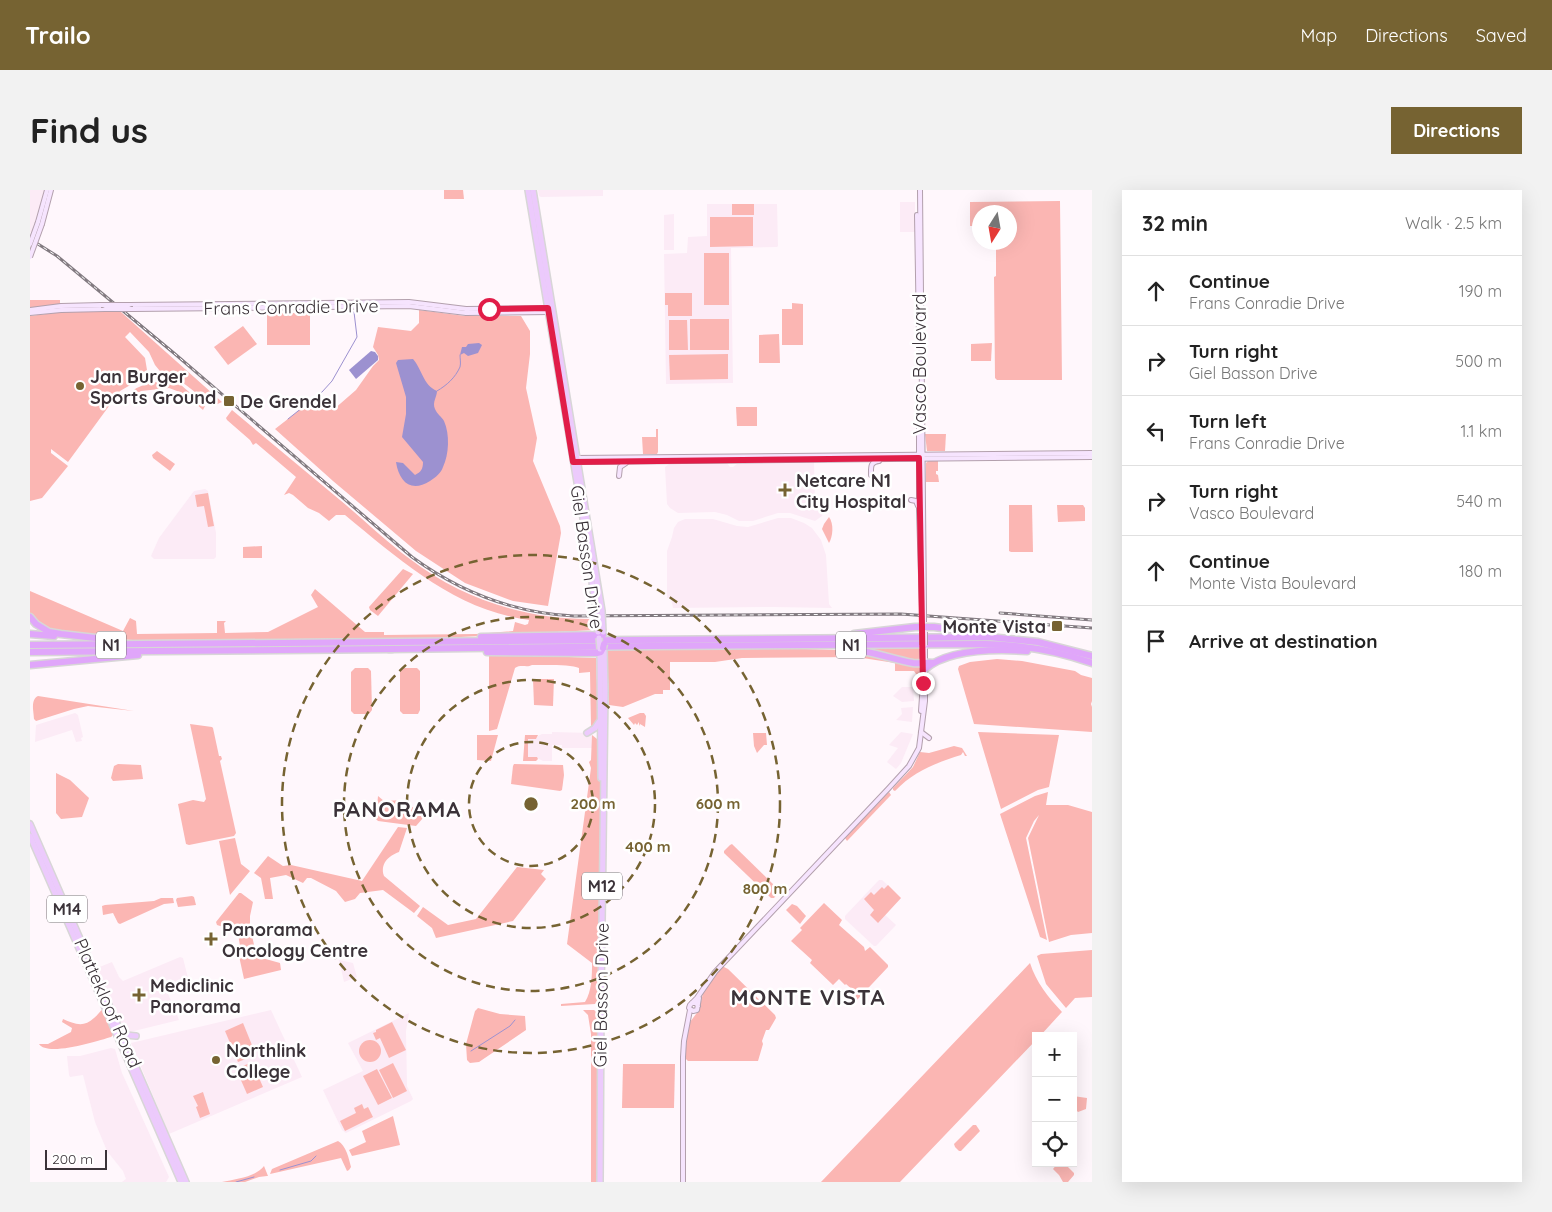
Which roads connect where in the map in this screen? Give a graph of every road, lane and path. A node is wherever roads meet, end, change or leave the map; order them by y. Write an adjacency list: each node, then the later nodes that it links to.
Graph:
1 (47, 190): 6 (main road)
2 (51, 190): 6 (main road)
3 (528, 190): 9 (main road, Giel Basson Drive / M12)
4 (533, 190): 9 (main road, Giel Basson Drive / M12)
5 (918, 190): 12 (main road, Vasco Boulevard)
6 (40, 223): 7 (main road, bridge); 8 (main road, bridge)
7 (30, 244)
8 (30, 257)
9 (550, 310): 10 (main road, Frans Conradie Drive, bridge); 10 (main road, Frans Conradie Drive, bridge); 14 (main road, Giel Basson Drive / M12)
10 (30, 312)
11 (1092, 455): 12 (main road)
12 (921, 456): 13 (main road); 14 (main road); 21 (main road, Vasco Boulevard); 22 (main road, Vasco Boulevard)
13 (889, 459): 15 (main road); 16 (main road)
14 (575, 460): 15 (main road); 28 (main road, Giel Basson Drive / M12, bridge)
15 (633, 462): 19 (main road)
16 (871, 468): 17 (main road); 18 (main road)
17 (876, 470)
18 (871, 475)
19 (619, 476)
20 (911, 500): 21 (main road)
21 (919, 510): 22 (main road, Vasco Boulevard)
22 (923, 608): 24 (main road, Vasco Boulevard, bridge)
23 (30, 617): 26 (highway)
24 (922, 626): 27 (highway); 30 (highway); 40 (main road, Vasco Boulevard, bridge)
25 (30, 634): 26 (highway)
26 (103, 639): 31 (highway)
27 (813, 639): 29 (highway, N1); 30 (highway, N1)
28 (602, 641): 29 (highway); 34 (highway); 42 (main road, Giel Basson Drive / M12); 47 (main road, Giel Basson Drive / M12)
29 (440, 642): 31 (highway, N1)
30 (1038, 642): 37 (highway, N1)
31 (192, 644): 32 (highway, N1)
32 (30, 645)
33 (749, 646): 34 (highway, N1); 38 (highway, N1); 40 (highway)
34 (389, 649): 35 (highway, N1)
35 (189, 651): 36 (highway, N1); 41 (highway)
36 (30, 652)
37 (1092, 656)
38 (1080, 659): 39 (highway, N1); 40 (highway)
39 (1092, 663)
40 (924, 664): 43 (main road); 43 (main road)
41 (30, 665)
42 (600, 720): 45 (main road); 47 (main road, Giel Basson Drive / M12)
43 (922, 726): 44 (main road)
44 (921, 732): 46 (main road); 50 (main road)
45 (587, 733)
46 (929, 738)
47 (604, 808): 60 (main road, Giel Basson Drive / M12)
48 (30, 824): 56 (main road, Plattekloof Road / M14)
49 (30, 836): 58 (main road, Plattekloof Road / M14)
50 (699, 995): 51 (main road); 52 (main road)
51 (692, 1003): 52 (main road); 53 (main road)
52 (698, 1006): 54 (main road)
53 (690, 1010): 54 (main road); 55 (main road)
54 (696, 1011): 55 (main road)
55 (688, 1024): 61 (main road)
56 (118, 1027): 57 (main road); 59 (main road, Plattekloof Road / M14)
57 (136, 1036)
58 (181, 1182)
59 (186, 1182)
60 (600, 1182)
61 (683, 1182)

